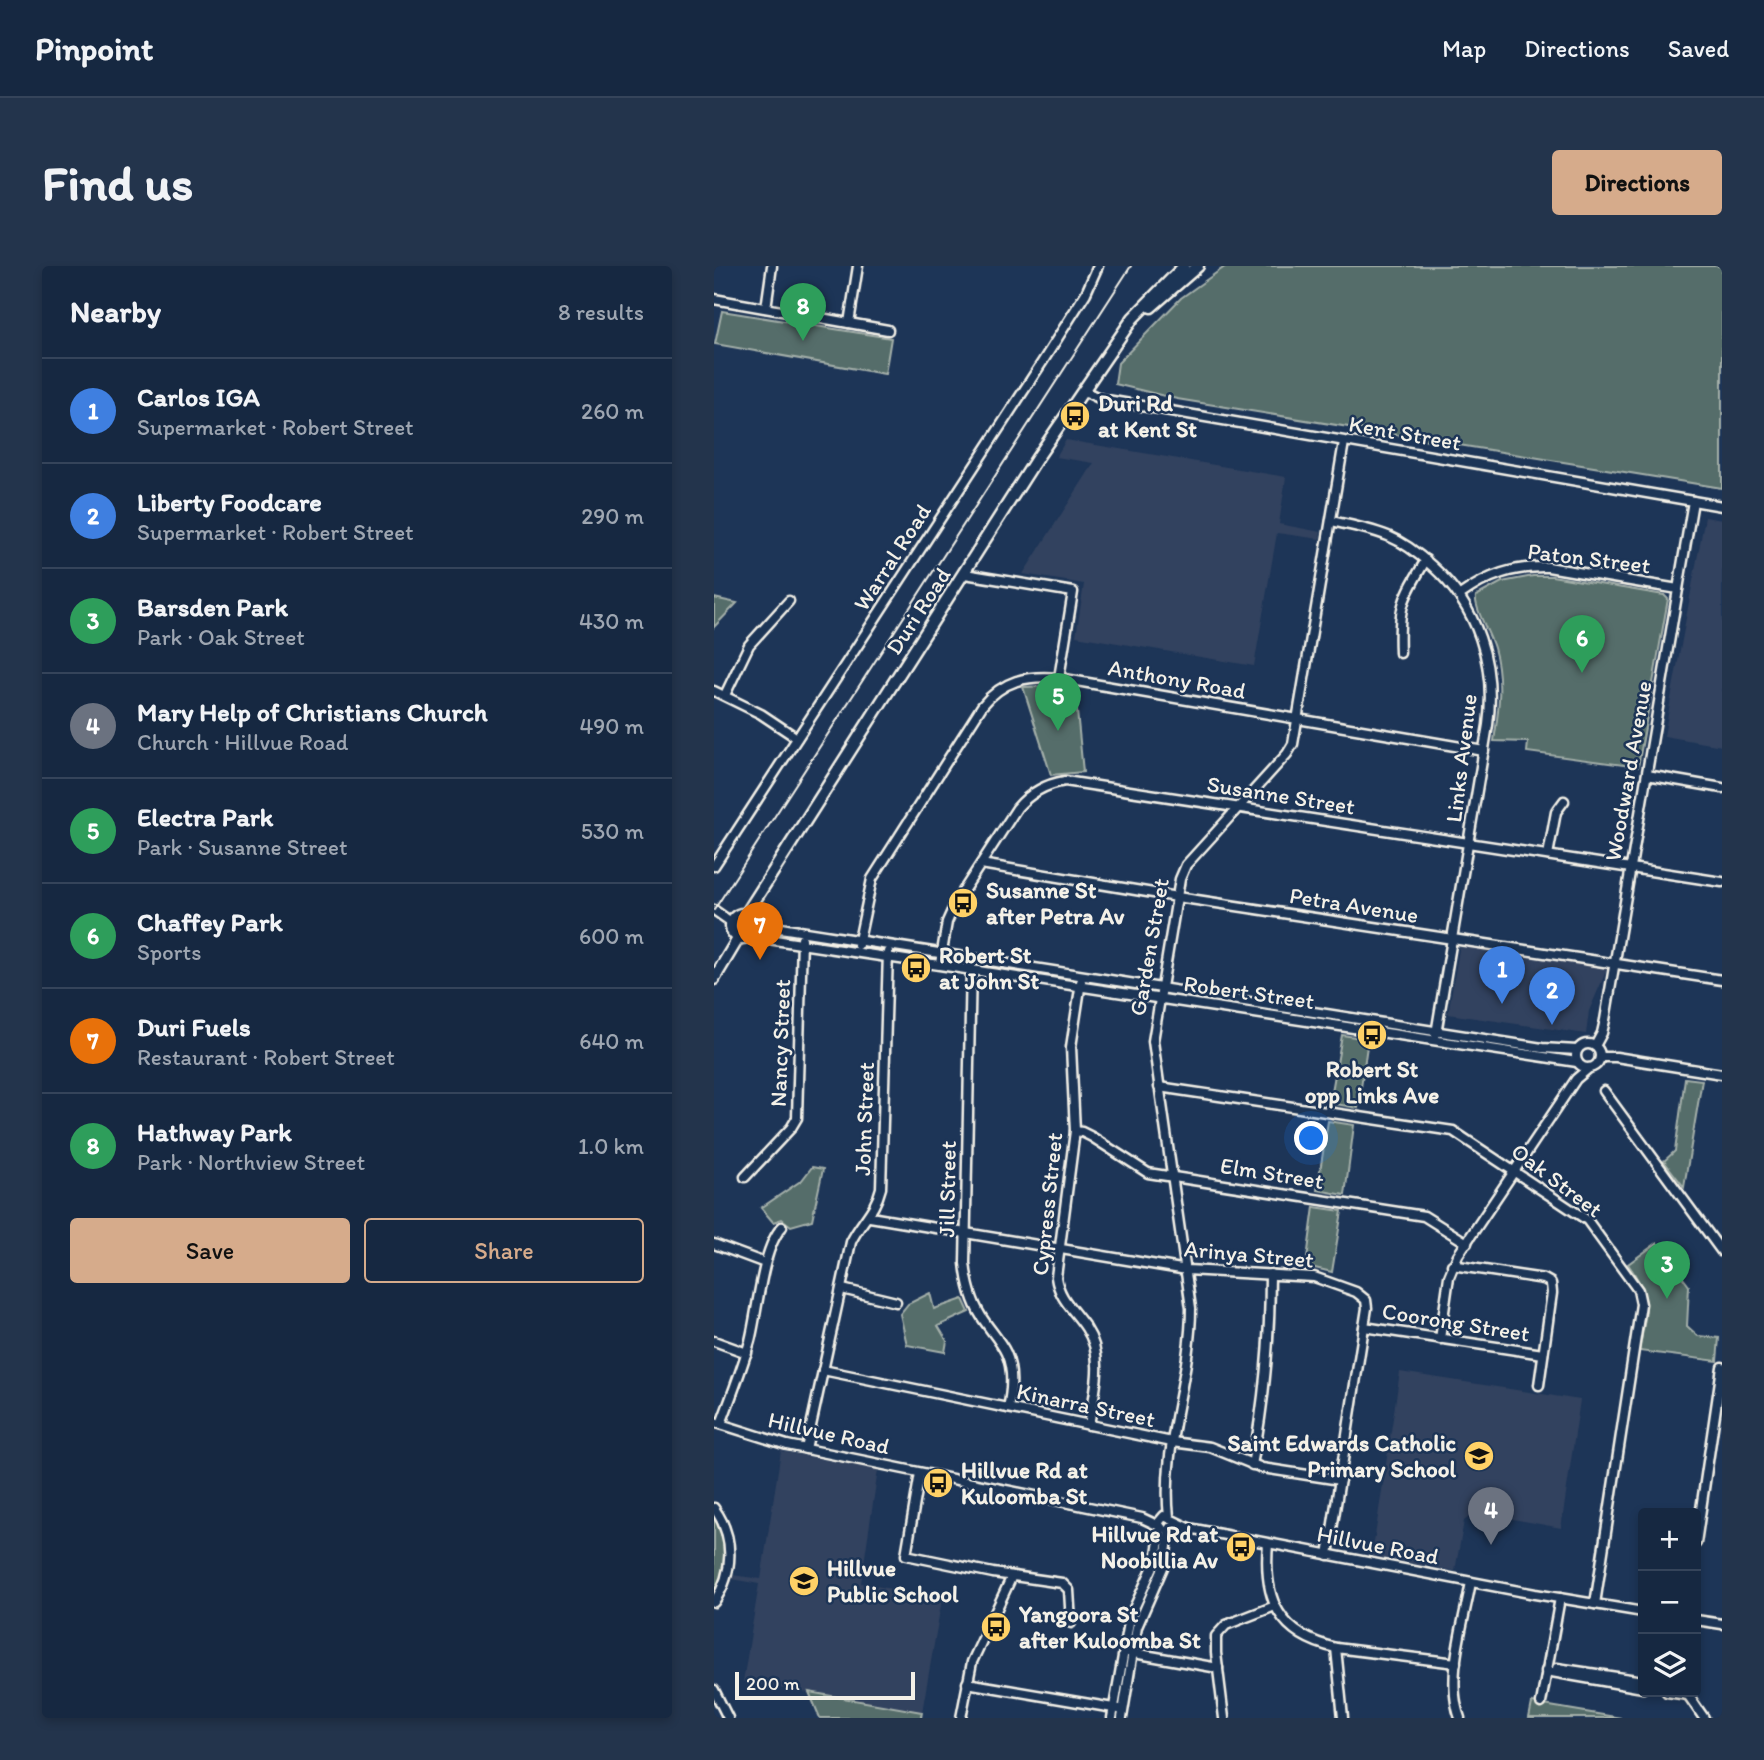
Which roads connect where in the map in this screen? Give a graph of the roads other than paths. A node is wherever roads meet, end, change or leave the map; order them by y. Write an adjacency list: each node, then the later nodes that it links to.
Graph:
1 (772, 266): 7 (street)
2 (858, 266): 8 (street)
3 (1098, 266): 26 (street, Warral Road)
4 (1184, 266): 10 (main road, Duri Road)
5 (1198, 266): 10 (main road, Duri Road)
6 (714, 299): 7 (street)
7 (766, 308): 8 (street)
8 (849, 323): 9 (street)
9 (888, 330)
10 (1125, 331): 11 (main road, Duri Road)
11 (1084, 391): 12 (street, Kent Street); 17 (main road, Duri Road)
12 (1344, 442): 13 (street, Kent Street); 15 (street, Garden Street)
13 (1693, 501): 14 (street, Kent Street); 18 (street, Woodward Avenue)
14 (1722, 506)
15 (1331, 521): 16 (street, Links Avenue); 25 (street, Garden Street)
16 (1426, 560): 19 (street, Links Avenue); 21 (street)
17 (965, 574): 22 (street); 40 (main road, Duri Road)
18 (1678, 589): 19 (street, Paton Street); 28 (street, Woodward Avenue)
19 (1460, 595): 27 (street, Links Avenue)
20 (789, 601): 24 (street)
21 (1400, 653)
22 (1059, 678): 25 (street, Anthony Road); 45 (street, Anthony Road)
23 (714, 691): 24 (street)
24 (724, 695): 26 (street)
25 (1297, 719): 27 (street, Anthony Road); 31 (street, Garden Street)
26 (796, 738): 35 (street, Warral Road)
27 (1484, 751): 32 (street, Links Avenue)
28 (1647, 775): 29 (street); 36 (street, Woodward Avenue)
29 (1722, 788)
30 (1564, 801): 33 (street)
31 (1237, 808): 32 (street, Susanne Street); 34 (street, Susanne Street); 38 (street, Garden Street)
32 (1469, 843): 33 (street, Susanne Street); 46 (street, Links Avenue)
33 (1548, 855): 36 (street, Susanne Street)
34 (981, 864): 38 (street, Petra Avenue); 50 (street, Susanne Street)
35 (714, 866)
36 (1631, 866): 37 (street, Susanne Street); 53 (street, Woodward Avenue)
37 (1722, 882)
38 (1177, 897): 46 (street, Petra Avenue); 60 (street, Garden Street)
39 (714, 910): 41 (street)
40 (746, 914): 41 (main road); 42 (main road)
41 (731, 922): 44 (main road)
42 (755, 925): 43 (street, Robert Street); 44 (main road)
43 (802, 933): 45 (street, Robert Street); 47 (street, Nancy Street)
44 (743, 937): 47 (street, Robert Street); 57 (main road)
45 (858, 940): 48 (street, Robert Street); 49 (street, Anthony Road)
46 (1452, 940): 53 (street, Petra Avenue); 62 (street, Links Avenue)
47 (802, 943): 49 (street, Robert Street); 74 (street, Nancy Street)
48 (888, 946): 50 (street, Robert Street); 51 (street, John Street)
49 (857, 952): 51 (street, Robert Street)
50 (942, 954): 52 (street, Robert Street); 54 (street, Susanne Street)
51 (888, 957): 54 (street, Robert Street); 76 (street, John Street)
52 (971, 958): 55 (street, Jill Street); 56 (street, Robert Street)
53 (1615, 962): 58 (street, Petra Avenue); 63 (street, Woodward Avenue)
54 (940, 964): 55 (street, Robert Street)
55 (971, 969): 59 (street, Robert Street); 78 (street, Jill Street)
56 (1083, 976): 59 (street, Cypress Street); 60 (street, Robert Street)
57 (714, 979)
58 (1722, 980)
59 (1081, 986): 61 (street, Robert Street); 72 (street, Cypress Street)
60 (1161, 988): 61 (street, Garden Street); 62 (street, Robert Street)
61 (1160, 998): 62 (street, Robert Street); 70 (street, Garden Street)
62 (1435, 1035): 64 (street, Robert Street); 66 (street, Robert Street)
63 (1595, 1046): 64 (street); 65 (street)
64 (1577, 1050): 66 (street)
65 (1600, 1057): 67 (street); 68 (street)
66 (1577, 1062): 67 (street); 69 (street)
67 (1589, 1069): 69 (street)
68 (1722, 1074)
69 (1576, 1079): 73 (street)
70 (1159, 1087): 73 (street, Oak Street); 75 (street, Garden Street)
71 (1604, 1091): 79 (street)
72 (1075, 1131): 75 (street, Elm Street); 82 (street, Cypress Street)
73 (1515, 1171): 80 (street); 115 (street, Oak Street)
74 (745, 1177)
75 (1172, 1177): 80 (street, Elm Street); 86 (street, Garden Street)
76 (870, 1217): 78 (street, Arinya Street); 88 (street, John Street)
77 (782, 1227): 84 (street)
78 (965, 1232): 82 (street, Arinya Street); 98 (street, Jill Street)
79 (1718, 1238): 83 (street)
80 (1467, 1242): 85 (street)
81 (714, 1244): 84 (street)
82 (1058, 1249): 86 (street, Arinya Street); 100 (street, Cypress Street)
83 (1722, 1252)
84 (765, 1262): 93 (street)
85 (1452, 1265): 91 (street); 94 (street)
86 (1187, 1270): 87 (street, Arinya Street); 101 (street, Garden Street)
87 (1270, 1273): 90 (street, Arinya Street); 103 (street)
88 (842, 1289): 89 (street); 96 (street, John Street)
89 (896, 1302)
90 (1364, 1327): 91 (street, Coorong Street); 105 (street, Arinya Street)
91 (1440, 1339): 94 (street, Coorong Street)
92 (714, 1341): 93 (street)
93 (747, 1353): 99 (street)
94 (1543, 1354): 97 (street)
95 (1722, 1367): 107 (street)
96 (823, 1370): 98 (street, Kinarra Street); 102 (street, John Street)
97 (1539, 1385)
98 (1008, 1408): 100 (street, Kinarra Street)
99 (718, 1423): 102 (street, Hillvue Road)
100 (1088, 1425): 101 (street, Kinarra Street)
101 (1172, 1442): 103 (street, Kinarra Street); 108 (street, Garden Street)
102 (806, 1449): 104 (street, Hillvue Road)
103 (1252, 1465): 105 (street, Kinarra Street)
104 (920, 1473): 108 (street, Hillvue Road); 111 (street)
105 (1340, 1480): 110 (street, Arinya Street)
106 (714, 1508): 114 (street)
107 (1701, 1509)
108 (1166, 1523): 109 (street, Hillvue Road); 122 (street, Garden Street)
109 (1268, 1544): 110 (street, Hillvue Road); 116 (street)
110 (1328, 1555): 112 (street, Hillvue Road)
111 (1012, 1576): 119 (street); 127 (street)
112 (1471, 1582): 113 (street, Hillvue Road); 123 (street)
113 (1560, 1598): 115 (street, Hillvue Road); 125 (street)
114 (714, 1602)
115 (1595, 1604): 117 (street, Hillvue Road)
116 (1275, 1606): 121 (street); 124 (street)
117 (1638, 1611)
118 (1701, 1621): 120 (street)
119 (1071, 1623)
120 (1722, 1624)
121 (1336, 1648): 123 (street); 137 (street)
122 (1128, 1652): 124 (street); 132 (street, Garden Street)
123 (1456, 1663): 138 (street)
124 (1218, 1668): 136 (street)
125 (1546, 1669): 126 (street); 128 (street); 131 (street)
126 (1638, 1680)
127 (967, 1683): 132 (street); 134 (street)
128 (1638, 1687)
129 (714, 1690): 133 (street)
130 (1689, 1697): 139 (street)
131 (1541, 1703)
132 (1120, 1712): 135 (street, Garden Street)
133 (728, 1718)
134 (961, 1718)
135 (1112, 1718)
136 (1224, 1718)
137 (1343, 1718)
138 (1460, 1718)
139 (1704, 1718)

